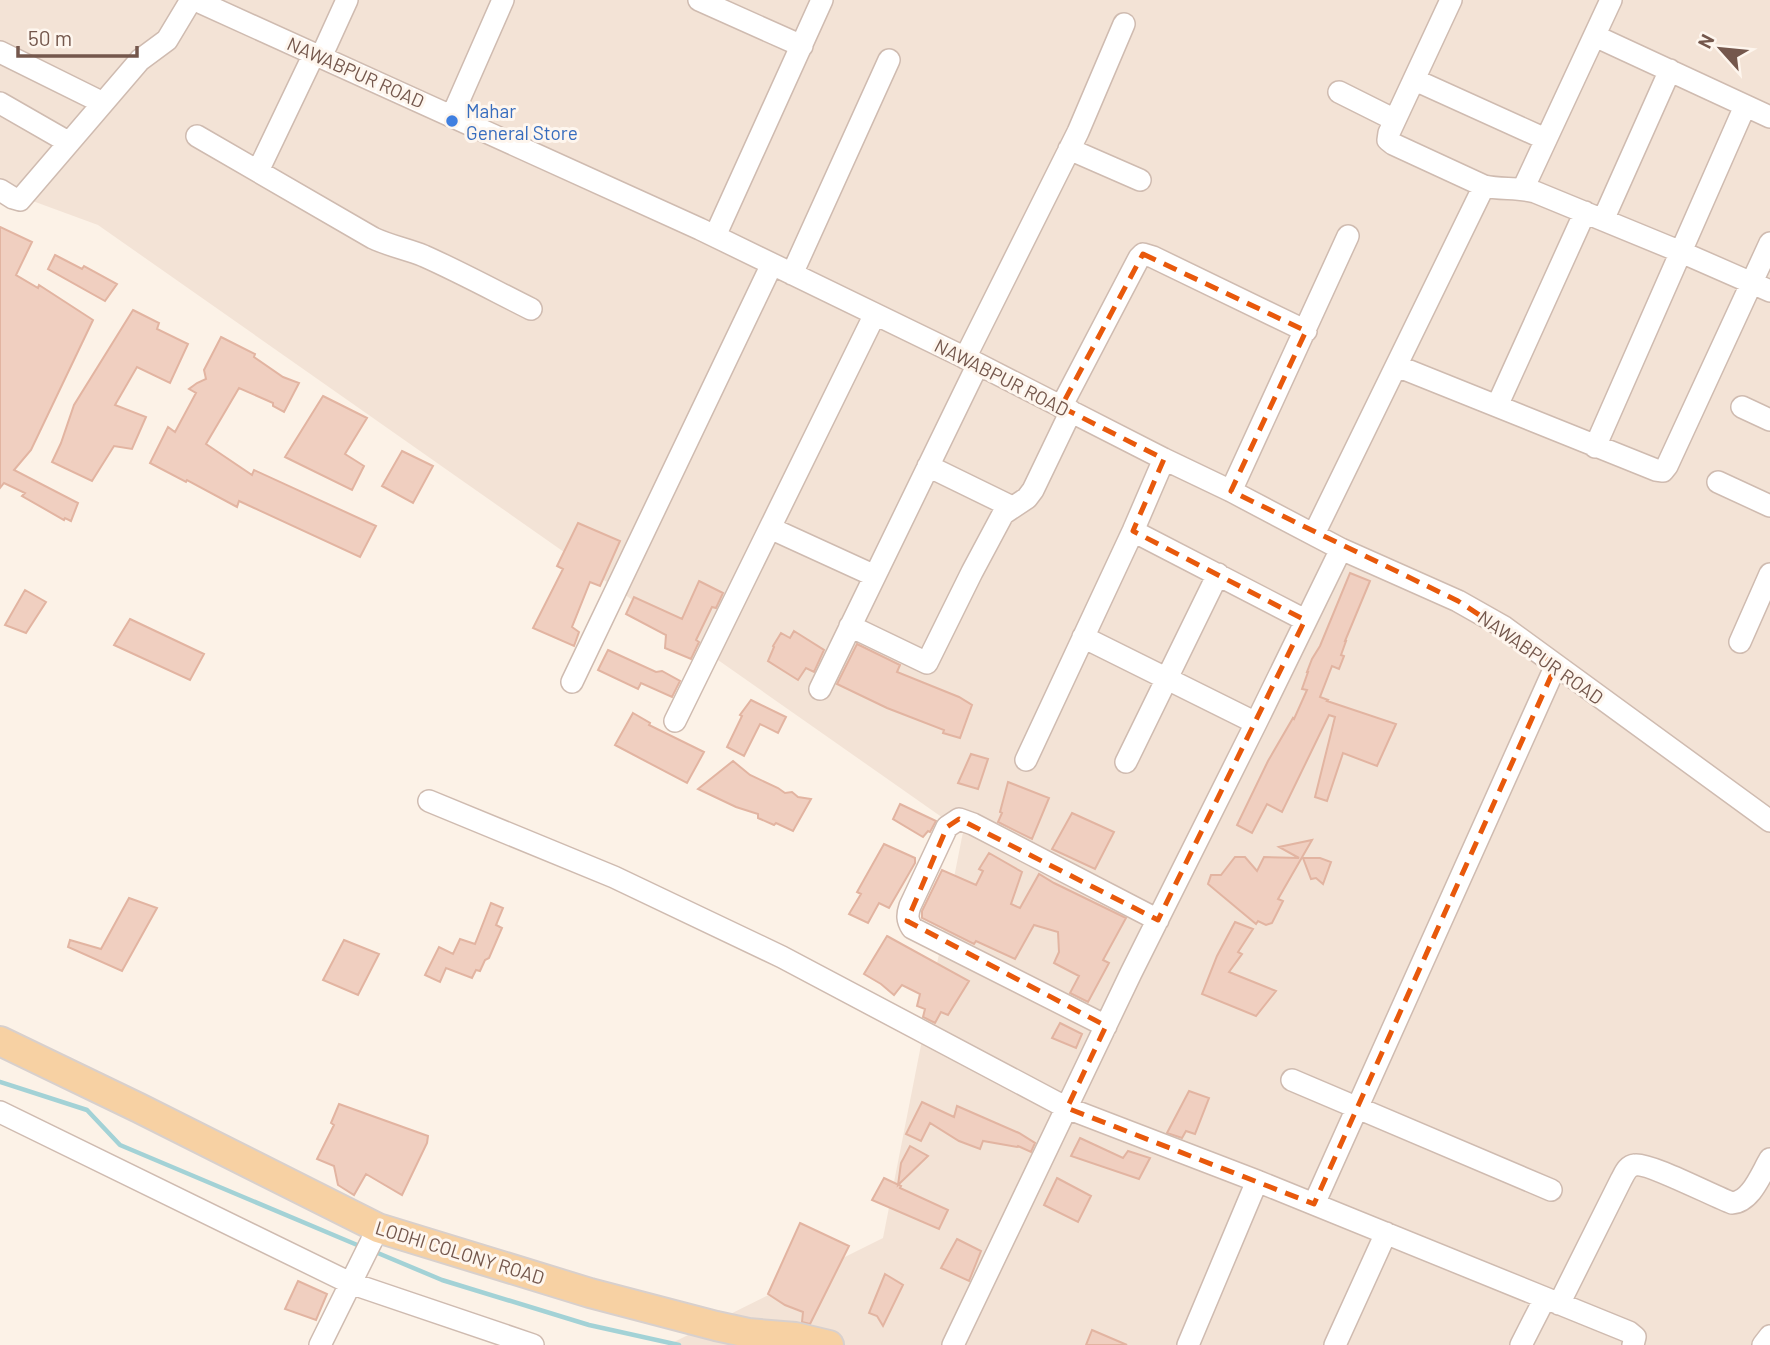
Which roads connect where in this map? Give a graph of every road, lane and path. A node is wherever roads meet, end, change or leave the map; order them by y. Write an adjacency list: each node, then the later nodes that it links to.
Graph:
1 (193, 0): 8 (street, NAWABPUR ROAD); 19 (street)
2 (347, 0): 13 (street)
3 (503, 0): 21 (street)
4 (699, 0): 11 (street)
5 (822, 0): 11 (street)
6 (1608, 1): 10 (street)
7 (1442, 3): 16 (street)
8 (225, 6): 13 (street, NAWABPUR ROAD)
9 (1124, 24): 27 (street)
10 (1595, 36): 15 (street); 31 (street)
11 (802, 46): 34 (street)
12 (0, 52): 19 (street)
13 (318, 55): 21 (street, NAWABPUR ROAD); 28 (street)
14 (889, 60): 39 (street)
15 (1670, 71): 20 (street); 33 (street)
16 (1415, 80): 23 (street); 25 (street)
17 (1339, 92): 23 (street)
18 (0, 103): 26 (street)
19 (103, 103): 26 (street)
20 (1745, 106): 22 (street); 37 (street)
21 (452, 116): 34 (street, NAWABPUR ROAD)
22 (1770, 117)
23 (1395, 120): 30 (street)
24 (197, 136): 28 (street)
25 (1541, 137)
26 (68, 142): 32 (street)
27 (1069, 149): 29 (street); 44 (street)
28 (258, 171): 41 (street)
29 (1140, 180)
30 (1484, 186): 31 (street); 45 (street)
31 (1523, 188): 33 (street)
32 (0, 190)
33 (1594, 216): 37 (street); 46 (street)
34 (715, 236): 38 (street, NAWABPUR ROAD)
35 (1348, 236): 43 (street)
36 (1770, 243): 40 (street)
37 (1681, 252): 40 (street); 50 (street)
38 (772, 264): 39 (street, NAWABPUR ROAD); 70 (street)
39 (792, 274): 42 (street, NAWABPUR ROAD)
40 (1761, 287): 50 (street)
41 (531, 309)
42 (874, 314): 44 (street, NAWABPUR ROAD); 57 (street)
43 (1306, 331): 48 (street); 54 (street)
44 (972, 361): 48 (street, NAWABPUR ROAD); 52 (street)
45 (1397, 366): 46 (street); 59 (street)
46 (1497, 406): 50 (street)
47 (1742, 407): 49 (street)
48 (1066, 409): 51 (street, NAWABPUR ROAD); 56 (street)
49 (1770, 420)
50 (1595, 447)
51 (1164, 459): 54 (street, NAWABPUR ROAD); 58 (street)
52 (928, 466): 56 (street); 63 (street)
53 (1718, 482): 55 (street)
54 (1231, 491): 59 (street, NAWABPUR ROAD)
55 (1770, 506)
56 (1012, 507): 65 (street)
57 (770, 528): 63 (street); 72 (street)
58 (1133, 531): 61 (street); 66 (street)
59 (1314, 534): 60 (street, NAWABPUR ROAD)
60 (1341, 549): 64 (street); 68 (street, NAWABPUR ROAD)
61 (1218, 574): 64 (street); 69 (street)
62 (1770, 574): 67 (street)
63 (875, 576): 65 (street)
64 (1306, 620): 73 (street)
65 (850, 626): 71 (street)
66 (1083, 637): 69 (street); 74 (street)
67 (1740, 642)
68 (1556, 665): 77 (street, NAWABPUR ROAD); 83 (street)
69 (1167, 678): 73 (street); 75 (street)
70 (572, 682)
71 (820, 689)
72 (675, 721)
73 (1256, 723): 78 (street)
74 (1026, 760)
75 (1126, 762)
76 (429, 801): 82 (street)
77 (1770, 821)
78 (1158, 920): 79 (street); 79 (street)
79 (1106, 1026): 82 (street)
80 (0, 1041): 90 (main road, LODHI COLONY ROAD)
81 (1292, 1080): 83 (street)
82 (1067, 1108): 86 (street); 99 (street)
83 (1357, 1108): 87 (street); 88 (street)
84 (0, 1112): 91 (street)
85 (1770, 1159): 92 (street)
86 (1257, 1181): 88 (street); 100 (street)
87 (1551, 1190)
88 (1314, 1204): 89 (street)
89 (1386, 1233): 92 (street); 101 (street)
90 (375, 1234): 91 (street); 94 (main road, LODHI COLONY ROAD)
91 (350, 1283): 96 (street); 97 (street)
92 (1552, 1301): 102 (street); 103 (street)
93 (1770, 1336): 104 (street)
94 (747, 1339): 95 (main road, LODHI COLONY ROAD)
95 (778, 1341): 98 (main road, LODHI COLONY ROAD)
96 (320, 1345)
97 (533, 1345)
98 (829, 1345)
99 (953, 1345)
100 (1188, 1345)
101 (1335, 1345)
102 (1521, 1345)
103 (1633, 1345)
104 (1763, 1345)

